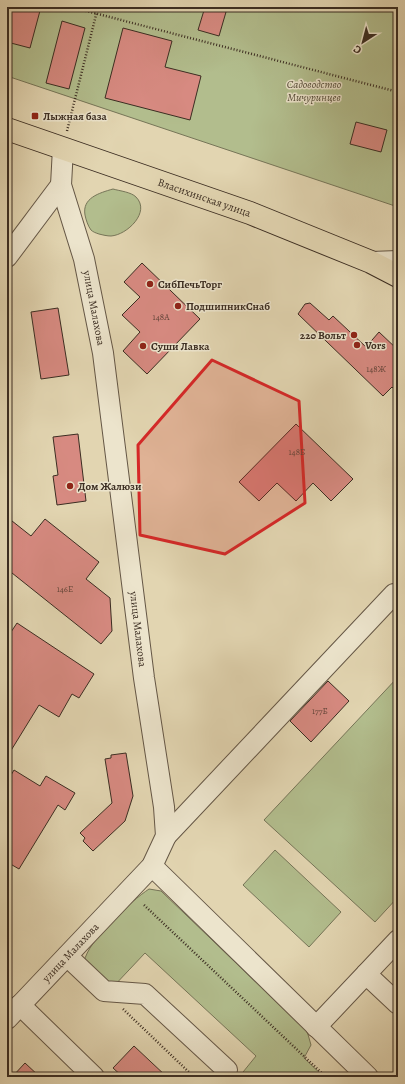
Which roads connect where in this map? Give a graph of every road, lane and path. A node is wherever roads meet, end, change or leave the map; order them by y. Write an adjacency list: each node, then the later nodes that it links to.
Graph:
1 (71, 7): 3 (path)
2 (98, 7): 3 (path)
3 (96, 14): 4 (path); 6 (path)
4 (398, 91)
5 (7, 129): 6 (highway, Власихинская улица)
6 (63, 148): 7 (street); 10 (highway, Власихинская улица)
7 (61, 185): 8 (street); 13 (street, улица Малахова)
8 (7, 257)
9 (398, 261): 10 (street)
10 (371, 262): 11 (highway, Власихинская улица)
11 (398, 276)
12 (398, 598): 13 (street)
13 (166, 836): 14 (street, улица Малахова)
14 (152, 866): 17 (street, улица Малахова); 22 (street)
15 (144, 905): 26 (path)
16 (398, 940): 18 (street)
17 (67, 956): 19 (street); 21 (street, улица Малахова)
18 (366, 974): 20 (street); 22 (street)
19 (104, 991): 23 (street); 25 (path)
20 (398, 1004)
21 (11, 1013): 24 (street)
22 (316, 1027): 27 (street)
23 (227, 1070)
24 (94, 1077)
25 (194, 1077)
26 (326, 1077)
27 (368, 1077)

